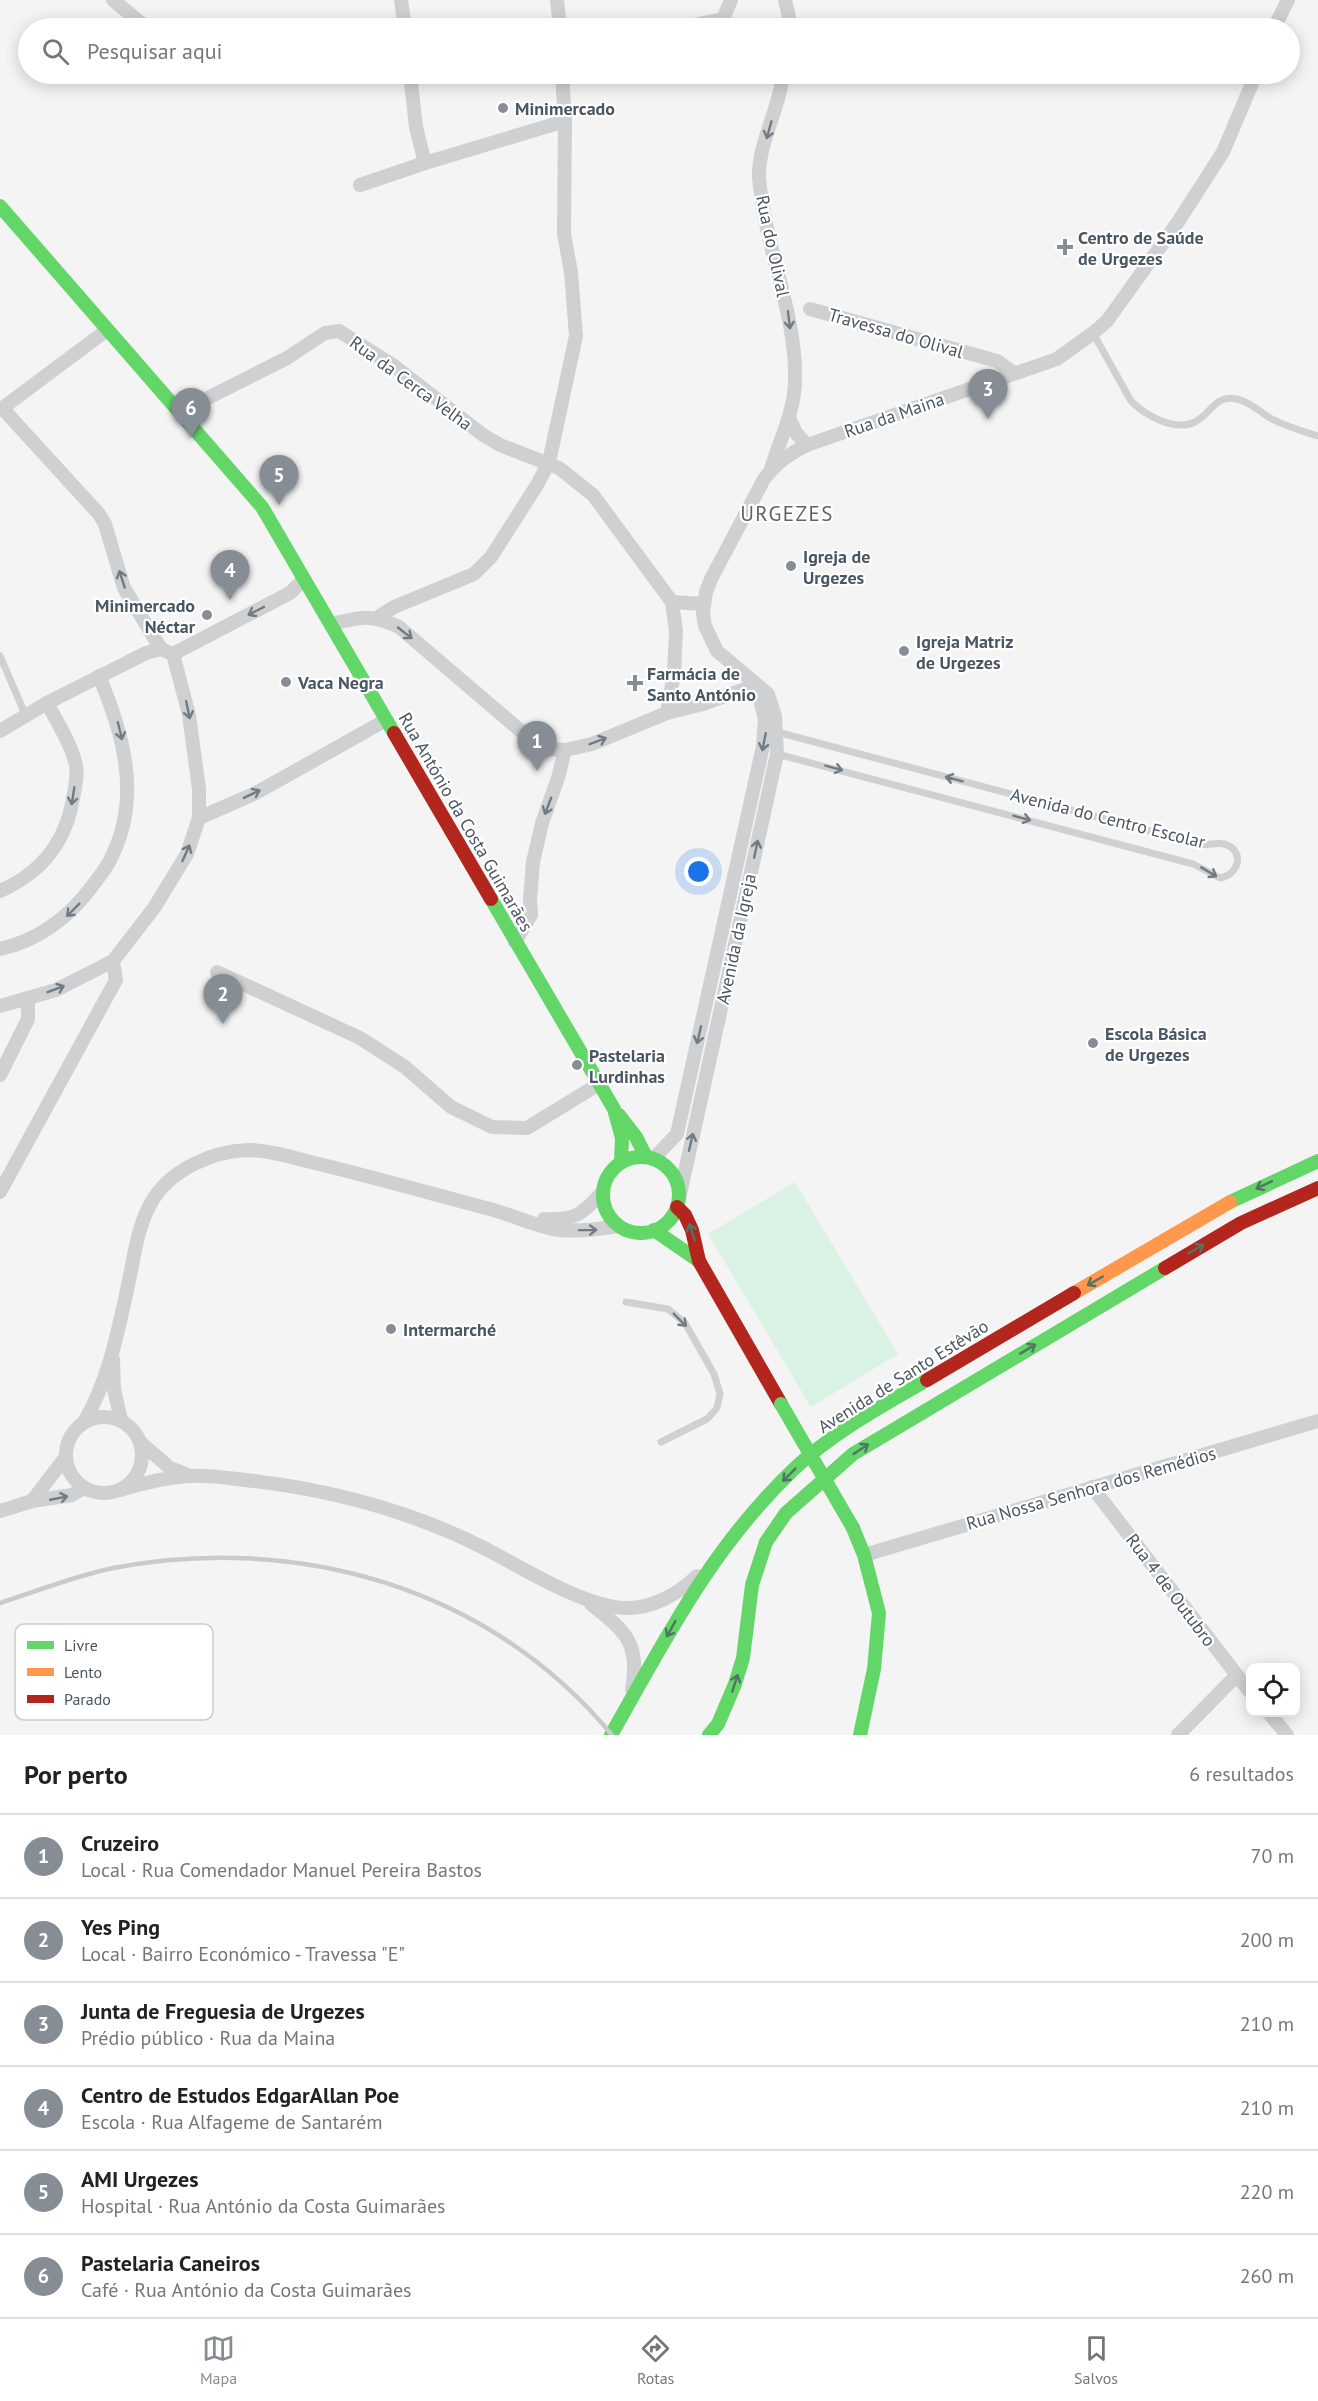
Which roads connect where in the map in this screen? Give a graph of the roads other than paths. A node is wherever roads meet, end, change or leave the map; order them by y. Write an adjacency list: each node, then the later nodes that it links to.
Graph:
1 (113, 0): 7 (street)
2 (401, 0): 8 (street)
3 (557, 0): 9 (street)
4 (730, 0): 10 (street)
5 (785, 0): 11 (street)
6 (1287, 0): 12 (street)
7 (135, 18)
8 (404, 18)
9 (559, 18)
10 (723, 18)
11 (789, 18)
12 (1279, 18)
13 (411, 84): 18 (street)
14 (563, 84): 17 (street)
15 (780, 84): 27 (street, Rua do Olival, one-way to 27)
16 (1252, 84): 23 (street, Rua da Maina)
17 (565, 121): 18 (street); 30 (street)
18 (425, 163): 19 (street)
19 (360, 185)
20 (0, 206): 22 (main road, Rua António da Costa Guimarães)
21 (810, 309): 24 (street, Travessa do Olival)
22 (107, 330): 25 (street); 26 (main road, Rua António da Costa Guimarães)
23 (1094, 333): 24 (street, Rua da Maina); 28 (lane)
24 (1014, 373): 29 (street, Rua da Maina)
25 (1, 409): 38 (street, one-way to 25)
26 (184, 418): 30 (street, Rua da Cerca Velha); 32 (main road, Rua António da Costa Guimarães)
27 (790, 420): 29 (street); 31 (street, Rua do Olival)
28 (1318, 436)
29 (807, 445): 31 (street, Rua da Maina)
30 (549, 462): 33 (street, Rua da Cerca Velha); 35 (street)
31 (771, 469): 34 (street, Rua da Maina)
32 (304, 579): 36 (main road, Rua António da Costa Guimarães); 38 (street, one-way to 38)
33 (672, 602): 34 (street); 43 (street)
34 (704, 604): 37 (street, Rua da Maina)
35 (378, 617): 36 (street); 48 (street, one-way to 48)
36 (331, 624): 45 (main road, Rua António da Costa Guimarães)
37 (710, 640): 41 (street, Avenida da Igreja)
38 (167, 651): 40 (street); 50 (street, one-way to 50)
39 (0, 656): 44 (lane)
40 (99, 676): 42 (street); 53 (street, one-way to 53)
41 (756, 685): 43 (street); 47 (street, Avenida da Igreja); 61 (street, Avenida da Igreja, one-way to 61)
42 (46, 703): 44 (street); 51 (street, one-way to 51)
43 (667, 713): 48 (street, one-way to 43)
44 (26, 714): 46 (street)
45 (386, 720): 50 (street, one-way to 45); 52 (main road, Rua António da Costa Guimarães)
46 (0, 731)
47 (777, 732): 49 (street, Avenida da Igreja); 49 (lane, Avenida do Centro Escolar, one-way to 47)
48 (565, 750): 52 (street, one-way to 52)
49 (777, 754): 67 (street, Avenida da Igreja, one-way to 49)
50 (199, 818): 54 (street, one-way to 50)
51 (0, 891)
52 (515, 942): 59 (main road, Rua António da Costa Guimarães)
53 (0, 949)
54 (113, 961): 56 (street, one-way to 54); 66 (street)
55 (217, 972): 59 (street)
56 (28, 998): 57 (street); 58 (street)
57 (0, 1006)
58 (0, 1076)
59 (599, 1084): 60 (main road, Rua António da Costa Guimarães)
60 (614, 1109): 61 (main road); 63 (main road, Rua António da Costa Guimarães)
61 (649, 1158): 63 (main road); 67 (main road)
62 (1318, 1161): 87 (main road, Avenida de Santo Estêvão, one-way to 87)
63 (621, 1162): 65 (main road)
64 (1318, 1188): 94 (main road, one-way to 64)
65 (603, 1191): 68 (street); 69 (main road)
66 (0, 1192)
67 (678, 1203): 70 (main road); 71 (main road, one-way to 67)
68 (518, 1217): 69 (street, one-way to 69); 73 (street)
69 (618, 1226): 70 (main road)
70 (654, 1230): 71 (main road)
71 (699, 1261): 86 (main road, bridge)
72 (626, 1302): 77 (lane, one-way to 77)
73 (113, 1351): 74 (street); 75 (street)
74 (121, 1420): 75 (street); 78 (street)
75 (84, 1422): 79 (street)
76 (1318, 1422): 81 (street, Rua Nossa Senhora dos Remédios)
77 (661, 1442)
78 (141, 1443): 80 (street); 83 (street)
79 (65, 1458): 82 (street); 84 (street)
80 (190, 1476): 83 (street); 88 (street)
81 (1092, 1487): 86 (street, Rua Nossa Senhora dos Remédios); 89 (street, Rua 4 de Outubro)
82 (84, 1488): 83 (street); 84 (street, one-way to 82)
83 (120, 1490)
84 (32, 1501): 85 (street)
85 (0, 1511)
86 (864, 1555): 95 (main road)
87 (714, 1560): 88 (street); 91 (main road, Avenida de Santo Estêvão, one-way to 91)
88 (584, 1599): 91 (street)
89 (1236, 1676): 90 (street, Rua 4 de Outubro); 96 (street)
90 (1246, 1687)
91 (630, 1701): 93 (main road, Avenida de Santo Estêvão)
92 (1271, 1717): 97 (street)
93 (611, 1735)
94 (709, 1735)
95 (860, 1735)
96 (1178, 1735)
97 (1287, 1735)

